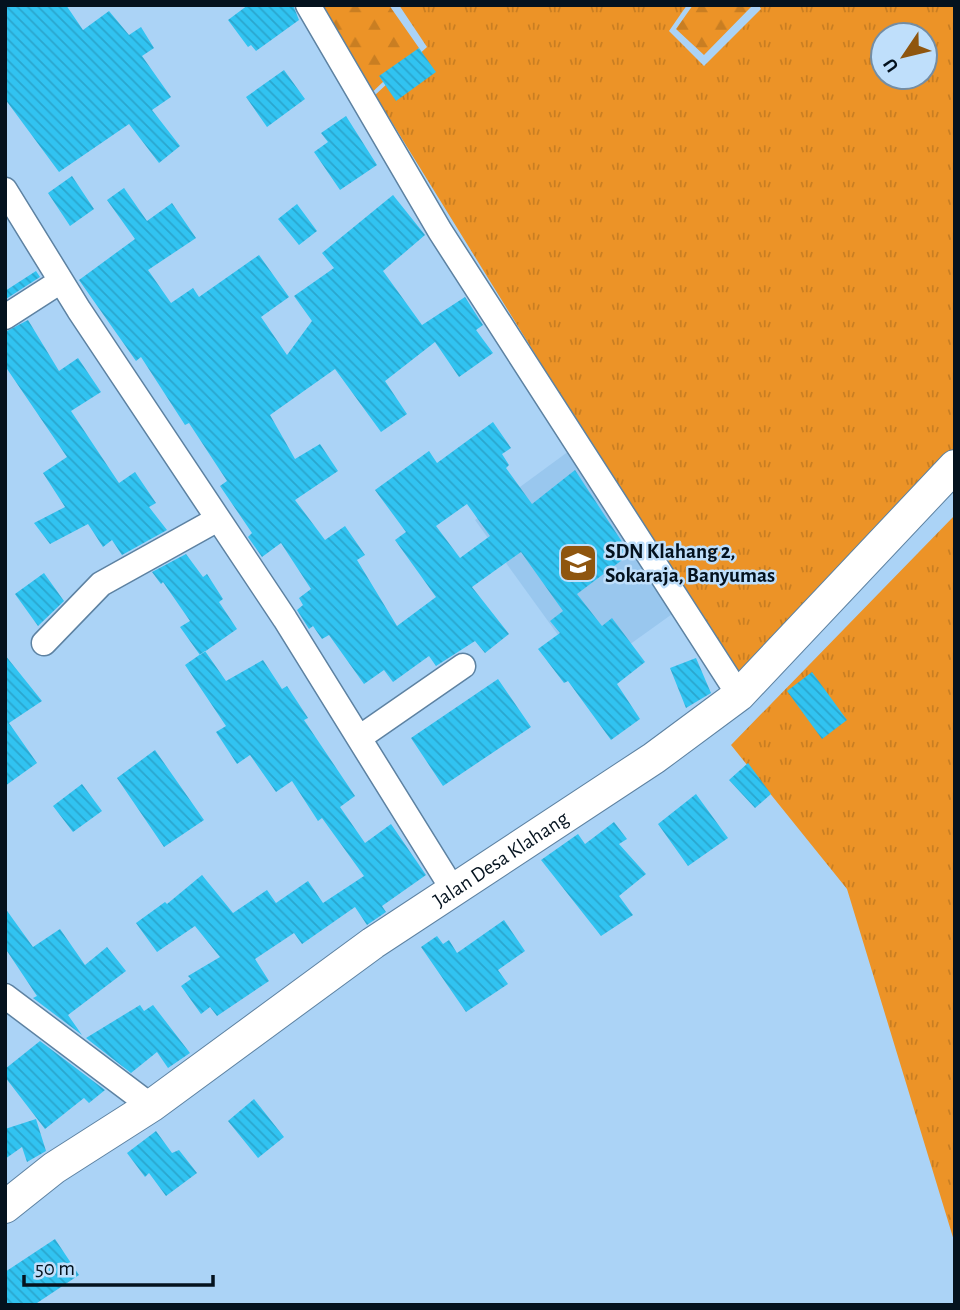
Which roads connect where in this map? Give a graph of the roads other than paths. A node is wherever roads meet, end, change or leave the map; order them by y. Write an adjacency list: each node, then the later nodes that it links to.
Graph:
1 (308, 5): 9 (street)
2 (5, 190): 3 (street)
3 (61, 281): 4 (street); 6 (street)
4 (5, 317)
5 (955, 466): 9 (street, Jalan Desa Klahang)
6 (218, 519): 7 (street); 10 (street)
7 (44, 643)
8 (463, 666): 10 (street)
9 (739, 695): 11 (street, Jalan Desa Klahang)
10 (359, 738): 11 (street)
11 (452, 888): 13 (street, Jalan Desa Klahang)
12 (5, 996): 13 (street)
13 (150, 1106): 14 (street, Jalan Desa Klahang)
14 (5, 1207)

